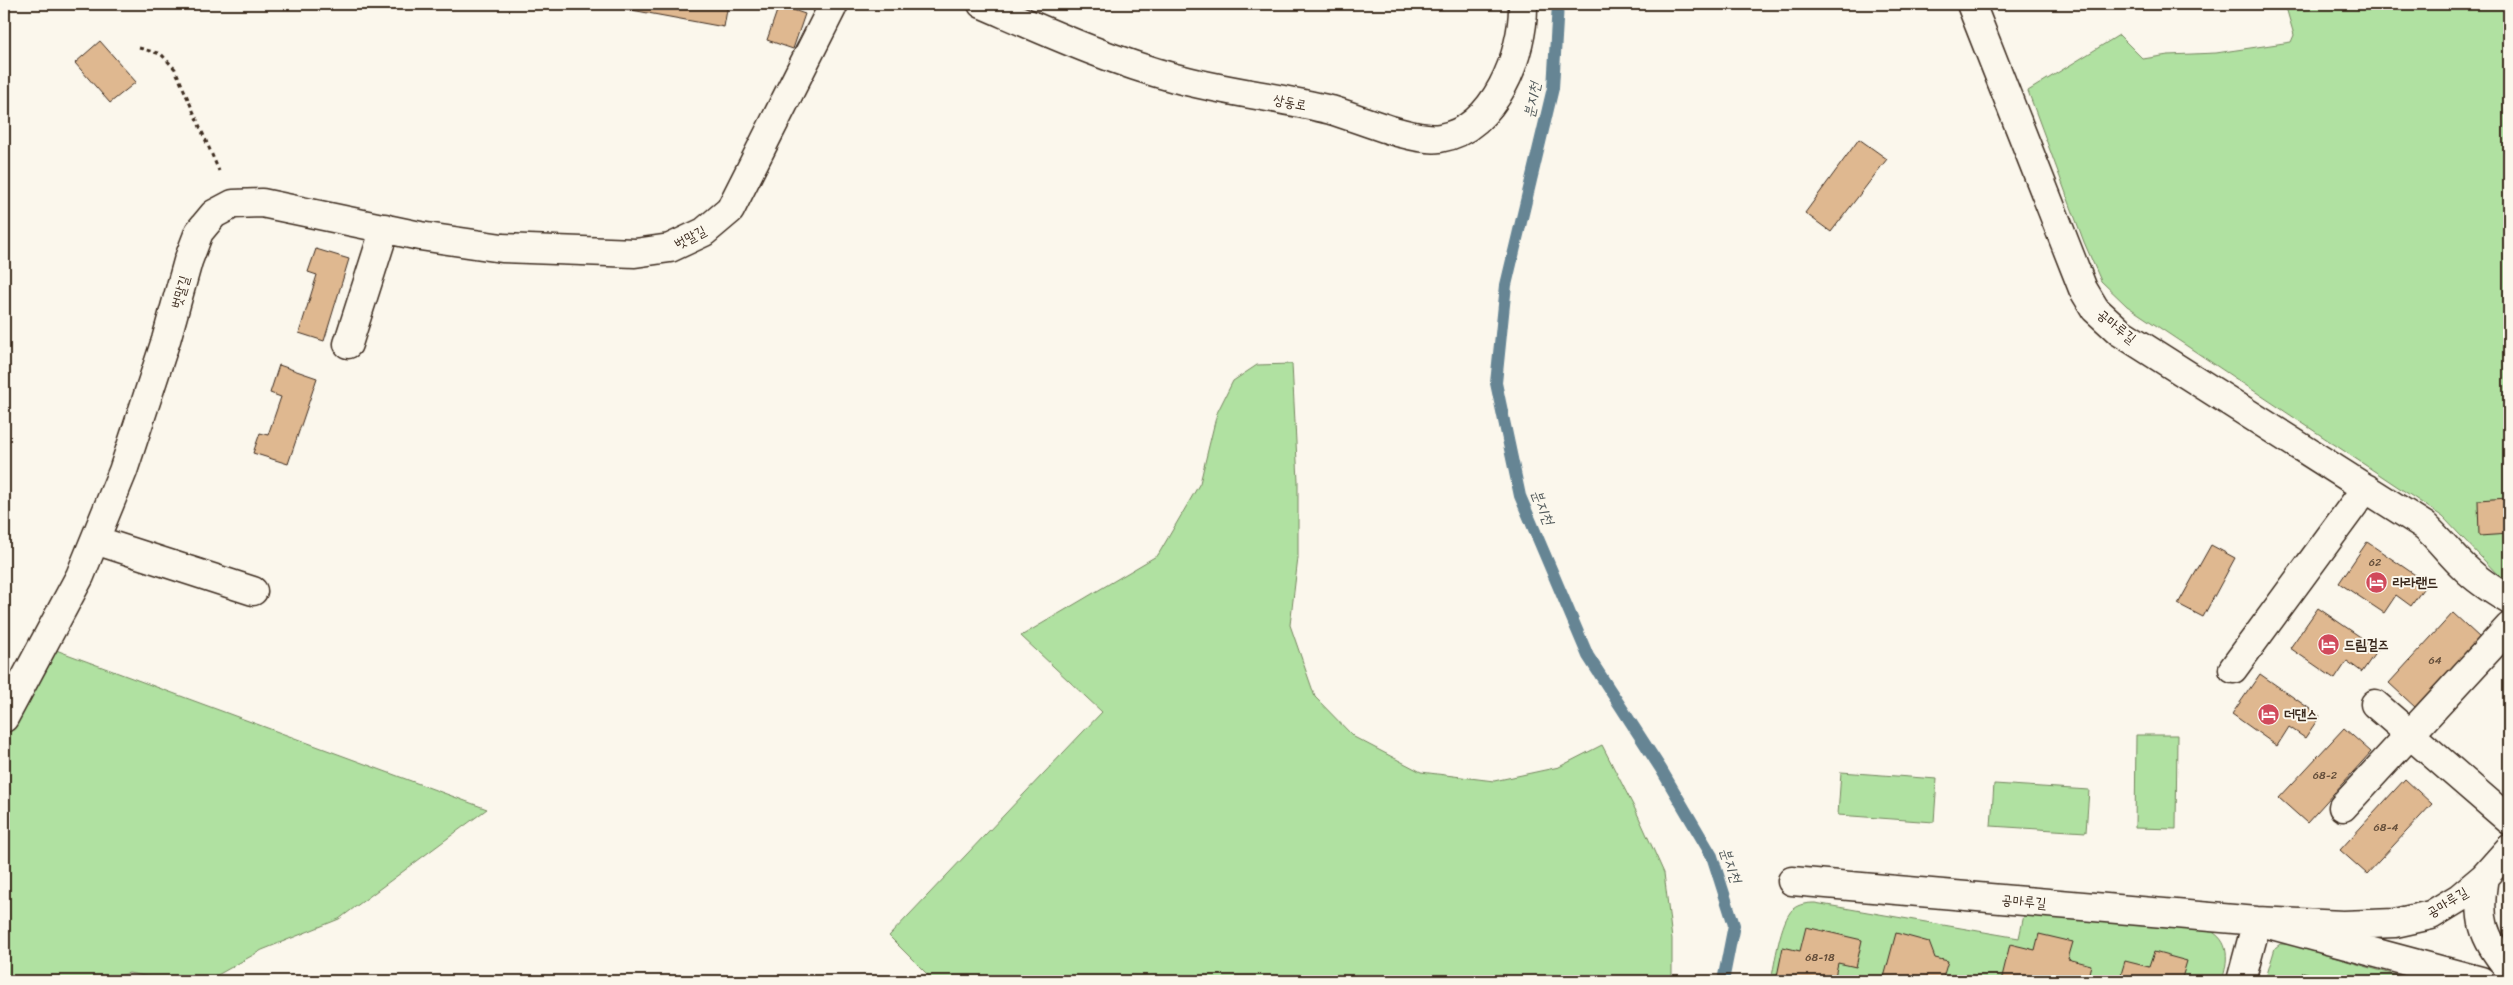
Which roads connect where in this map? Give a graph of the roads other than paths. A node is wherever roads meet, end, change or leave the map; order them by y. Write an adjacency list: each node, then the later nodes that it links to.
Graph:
1 (834, 4): 5 (street, 벗말길)
2 (982, 4): 3 (street, 상동로)
3 (1523, 4)
4 (1971, 4): 7 (street, 공마루길)
5 (385, 228): 6 (street); 8 (street, 벗말길)
6 (348, 344)
7 (2366, 488): 10 (street, 공마루길); 12 (street)
8 (95, 540): 9 (street); 14 (street, 벗말길)
9 (253, 591)
10 (2509, 600)
11 (2509, 627): 15 (street)
12 (2233, 670)
13 (2375, 704): 15 (street)
14 (4, 718)
15 (2410, 735): 16 (street); 17 (street)
16 (2344, 807)
17 (2509, 820)
18 (2509, 849): 19 (street, 공마루길)
19 (2484, 876): 21 (street, 공마루길); 22 (street, 공마루길)
20 (1792, 881): 21 (street, 공마루길)
21 (2257, 921): 23 (street); 24 (street, 공마루길)
22 (2509, 969)
23 (2241, 981)
24 (2481, 981)

